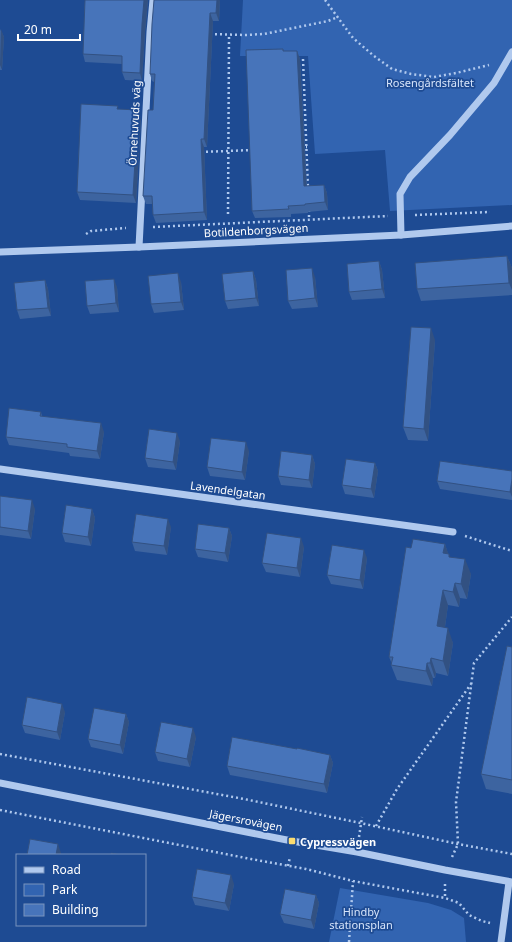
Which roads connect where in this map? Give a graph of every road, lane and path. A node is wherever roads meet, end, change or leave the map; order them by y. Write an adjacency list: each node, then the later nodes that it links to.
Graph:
1 (153, 0): 21 (street, Örnehuvuds väg)
2 (325, 0): 3 (path)
3 (338, 17): 5 (path); 8 (path)
4 (205, 34): 5 (path)
5 (229, 35): 12 (path)
6 (512, 52): 8 (street)
7 (303, 59): 10 (path)
8 (507, 60): 18 (street)
9 (299, 147): 10 (path)
10 (307, 147): 14 (path)
11 (252, 150): 12 (path)
12 (229, 151): 13 (path); 17 (path)
13 (198, 152)
14 (308, 190)
15 (309, 205): 19 (path)
16 (496, 212): 18 (path)
17 (228, 214)
18 (401, 215): 19 (path); 23 (street)
19 (309, 219): 21 (path)
20 (512, 226): 23 (street, Botildenborgsvägen)
21 (139, 227): 22 (path); 24 (street, Örnehuvuds väg)
22 (91, 231)
23 (401, 235): 24 (street, Botildenborgsvägen)
24 (139, 247): 25 (street, Botildenborgsvägen)
25 (0, 252)
26 (0, 469): 27 (street, Lavendelgatan)
27 (453, 532): 28 (path)
28 (512, 551)
29 (512, 617): 30 (path)
30 (472, 684): 36 (path); 38 (path)
31 (0, 754): 35 (path)
32 (0, 783): 42 (street, Jägersrovägen)
33 (0, 810): 41 (path)
34 (362, 817): 35 (path)
35 (361, 823): 36 (path); 37 (path)
36 (376, 826): 38 (path)
37 (358, 837)
38 (458, 844): 39 (path); 42 (path)
39 (512, 854)
40 (290, 856): 41 (path)
41 (288, 866): 43 (path)
42 (444, 870): 44 (street, Jägersrovägen)
43 (352, 881): 45 (path); 46 (path)
44 (511, 882): 45 (street)
45 (503, 926): 47 (street)
46 (350, 942)
47 (501, 942)

